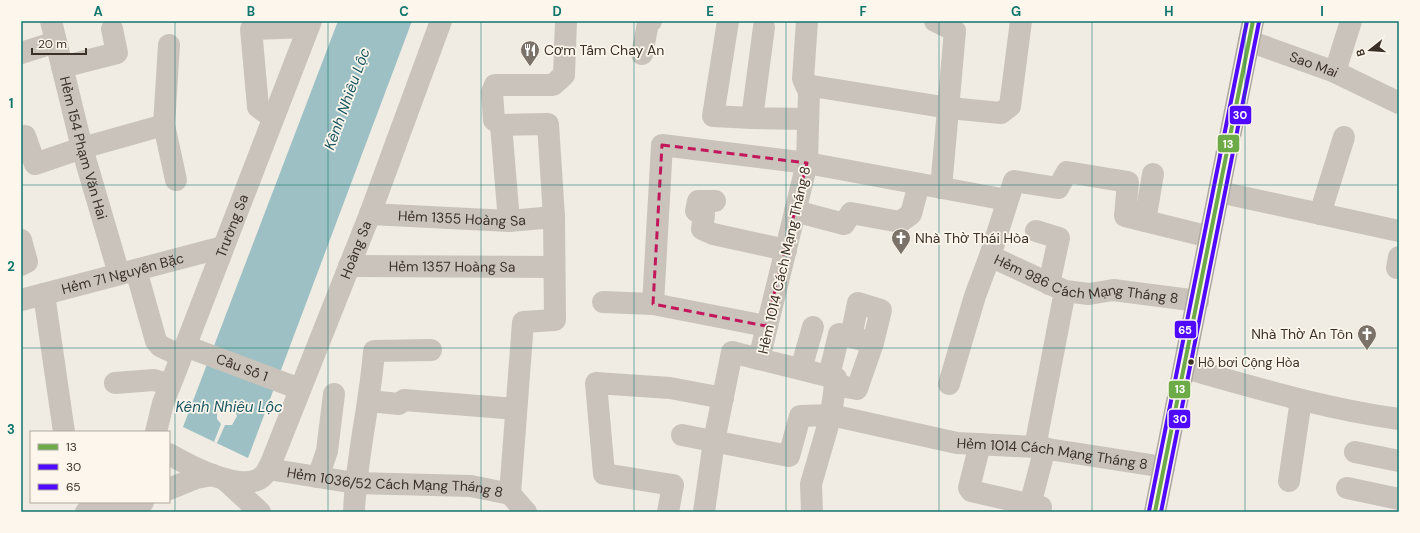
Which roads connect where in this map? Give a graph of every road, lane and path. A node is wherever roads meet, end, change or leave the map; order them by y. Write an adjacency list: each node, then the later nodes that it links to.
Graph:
1 (441, 21): 39 (street, Hoàng Sa)
2 (566, 21): 26 (street)
3 (651, 21): 16 (street)
4 (728, 21): 23 (street)
5 (807, 21): 19 (street, Hẻm 1014 Cách Mạng Tháng 8)
6 (937, 21): 21 (street)
7 (1021, 21): 21 (street)
8 (1351, 21): 18 (street)
9 (310, 24): 22 (street, Trường Sa); 22 (street)
10 (764, 27): 23 (street)
11 (112, 29): 17 (street)
12 (54, 31): 15 (street); 17 (street, Hẻm 154 Phạm Văn Hai)
13 (1251, 31): 18 (street, Sao Mai); 35 (main road)
14 (169, 45): 25 (street)
15 (21, 53)
16 (642, 54)
17 (62, 67): 29 (street, Hẻm 154 Phạm Văn Hai)
18 (1335, 72): 20 (street, Sao Mai)
19 (806, 85): 21 (street); 24 (street, Hẻm 1014 Cách Mạng Tháng 8)
20 (1399, 103)
21 (949, 108): 34 (street)
22 (273, 118): 48 (street, Trường Sa)
23 (752, 118): 24 (street)
24 (808, 119): 30 (street, Hẻm 1014 Cách Mạng Tháng 8)
25 (164, 125): 29 (street); 32 (street)
26 (502, 125): 41 (street, Hẻm 1036/52 Cách Mạng Tháng 8); 42 (street)
27 (25, 136): 29 (street)
28 (1344, 137): 40 (street)
29 (82, 148): 54 (street, Hẻm 154 Phạm Văn Hai)
30 (807, 163): 33 (street); 38 (street, Hẻm 1014 Cách Mạng Tháng 8); 59 (street)
31 (1153, 174): 43 (street)
32 (176, 180)
33 (919, 184): 34 (street); 38 (street)
34 (941, 188): 36 (street)
35 (1219, 192): 40 (street); 46 (main road)
36 (1007, 200): 43 (street); 50 (street)
37 (715, 201): 49 (street)
38 (795, 211): 49 (street, Hẻm 1014 Cách Mạng Tháng 8)
39 (370, 214): 42 (street, Hẻm 1355 Hoàng Sa); 52 (street, Hoàng Sa)
40 (1320, 214): 45 (street)
41 (554, 217): 42 (street, Hẻm 1355 Hoàng Sa); 53 (street, Hẻm 1036/52 Cách Mạng Tháng 8)
42 (509, 221)
43 (1145, 221): 46 (street)
44 (1036, 231): 55 (street)
45 (1399, 231)
46 (1210, 237): 57 (main road)
47 (21, 240): 51 (street)
48 (223, 247): 54 (street, Hẻm 71 Nguyễn Bặc); 65 (street, Trường Sa)
49 (786, 250): 60 (street, Hẻm 1014 Cách Mạng Tháng 8)
50 (990, 256): 55 (street, Hẻm 986 Cách Mạng Tháng 8); 71 (street, Hẻm 986 Cách Mạng Tháng 8)
51 (21, 265)
52 (350, 266): 53 (street, Hẻm 1357 Hoàng Sa); 73 (street, Hoàng Sa)
53 (554, 267): 78 (street, Hẻm 1036/52 Cách Mạng Tháng 8)
54 (128, 272): 56 (street, Hẻm 71 Nguyễn Bặc); 65 (street, Hẻm 154 Phạm Văn Hai)
55 (1057, 288): 57 (street, Hẻm 986 Cách Mạng Tháng 8); 86 (street)
56 (28, 293): 81 (street)
57 (1198, 301): 67 (main road)
58 (603, 302): 59 (street)
59 (653, 304): 60 (street)
60 (766, 326): 66 (street, Hẻm 1014 Cách Mạng Tháng 8)
61 (813, 327): 68 (street)
62 (840, 334): 69 (street)
63 (873, 343): 69 (street, Hẻm 1014 Cách Mạng Tháng 8)
64 (431, 350): 77 (street)
65 (188, 351): 72 (street, Trường Sa); 73 (street, Cầu Số 1)
66 (760, 359): 68 (street, Hẻm 1014 Cách Mạng Tháng 8); 75 (street)
67 (1185, 368): 76 (street); 90 (main road)
68 (801, 370): 69 (street, Hẻm 1014 Cách Mạng Tháng 8)
69 (832, 380): 79 (street)
70 (116, 383): 72 (street)
71 (949, 384)
72 (170, 385): 82 (street, Trường Sa)
73 (293, 386): 91 (street, Hoàng Sa)
74 (334, 394): 93 (street)
75 (723, 398): 84 (street); 108 (street)
76 (1301, 400): 80 (street); 94 (street)
77 (369, 401): 78 (street); 95 (street)
78 (516, 409): 98 (street, Hẻm 1036/52 Cách Mạng Tháng 8)
79 (831, 415): 84 (street, Hẻm 1014 Cách Mạng Tháng 8); 85 (street, Hẻm 1014 Cách Mạng Tháng 8); 110 (street)
80 (1399, 419)
81 (64, 431)
82 (156, 431)
83 (682, 435): 84 (street)
84 (714, 441): 109 (street)
85 (980, 444): 86 (street, Hẻm 1014 Cách Mạng Tháng 8); 86 (street)
86 (1040, 448): 90 (street, Hẻm 1014 Cách Mạng Tháng 8)
87 (1355, 452): 89 (street)
88 (170, 454): 92 (street)
89 (1399, 461)
90 (1164, 466): 111 (main road)
91 (266, 472): 92 (street); 93 (street, Hẻm 1036/52 Cách Mạng Tháng 8); 105 (street, Hoàng Sa)
92 (218, 477): 97 (street); 104 (street)
93 (318, 478): 95 (street, Hẻm 1036/52 Cách Mạng Tháng 8)
94 (1289, 481)
95 (355, 483): 98 (street, Hẻm 1036/52 Cách Mạng Tháng 8); 106 (street)
96 (1347, 488): 99 (street)
97 (170, 489)
98 (510, 494): 107 (street)
99 (1399, 499)
100 (103, 503): 102 (street)
101 (141, 503): 103 (street)
102 (86, 512)
103 (123, 512)
104 (260, 512)
105 (264, 512)
106 (354, 512)
107 (526, 512)
108 (668, 512)
109 (704, 512)
110 (812, 512)
111 (1156, 512)

